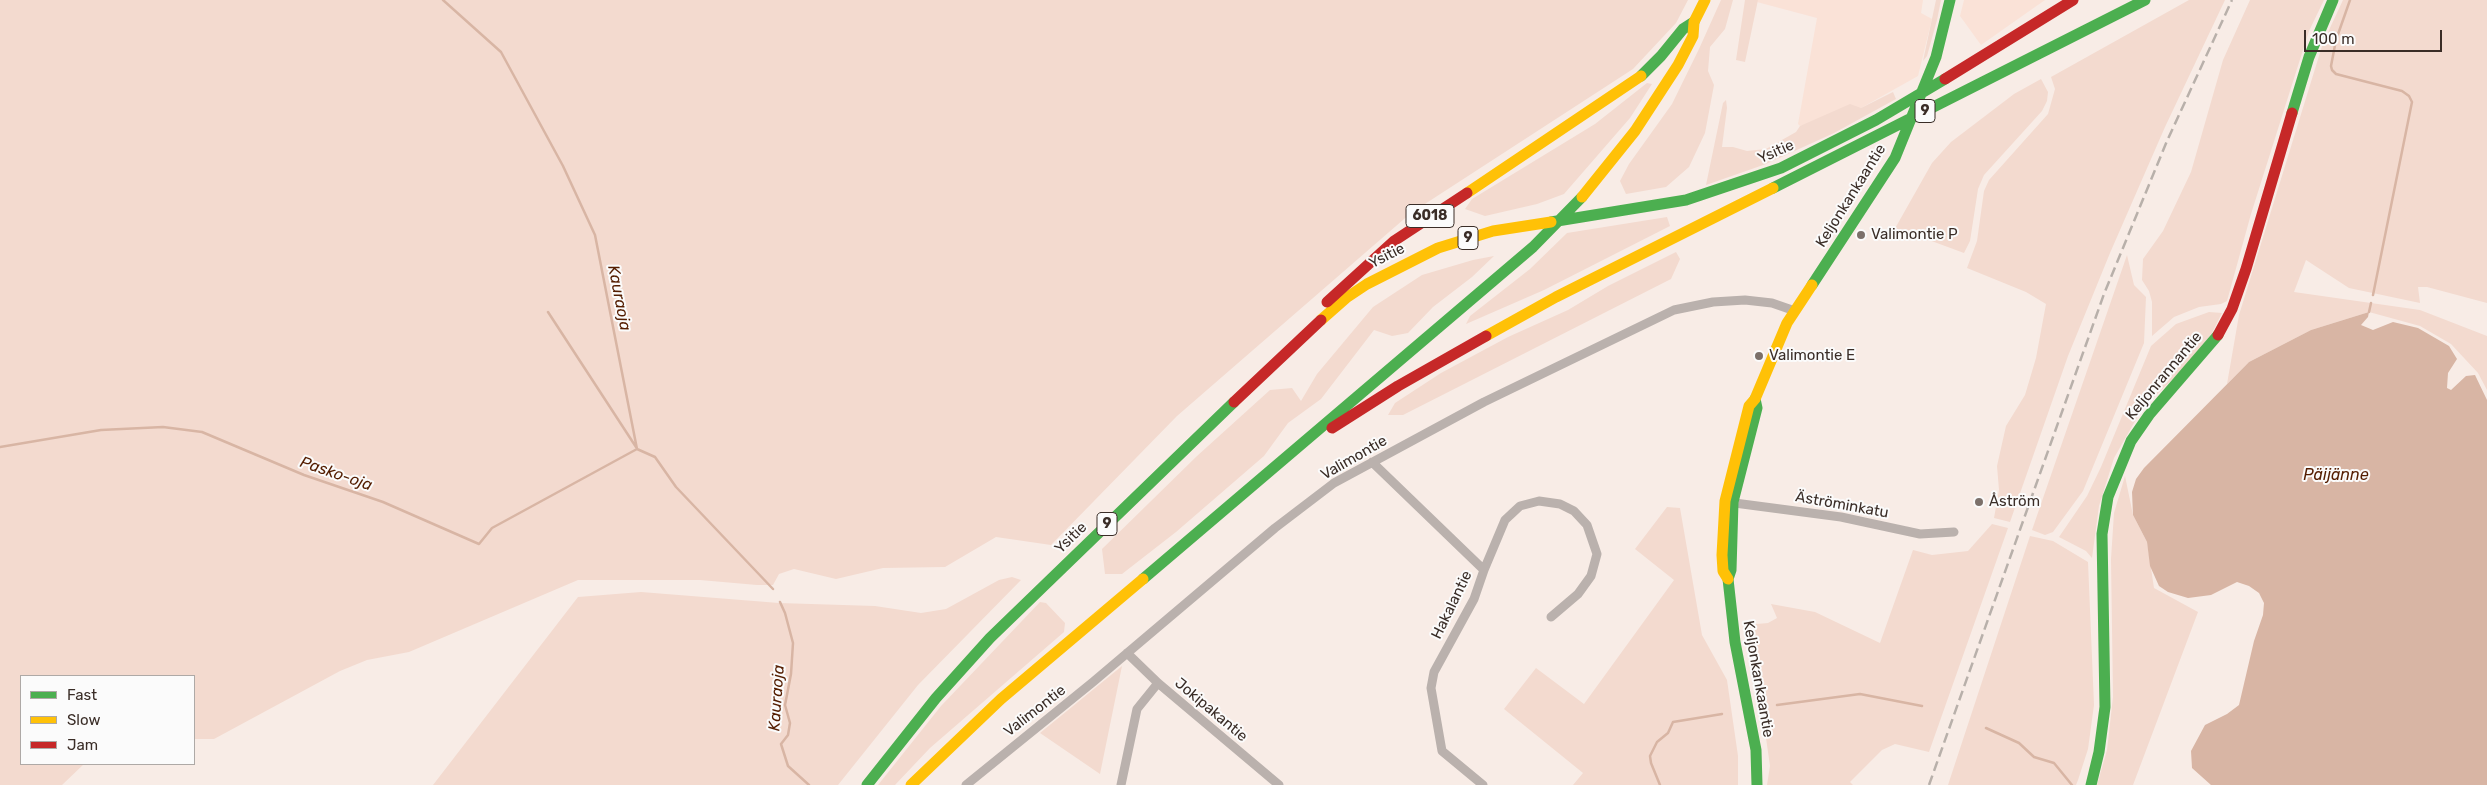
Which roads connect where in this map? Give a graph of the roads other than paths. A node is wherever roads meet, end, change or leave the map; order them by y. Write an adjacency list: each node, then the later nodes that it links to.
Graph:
1 (1705, 0): 6 (main road, 6018)
2 (1950, 0): 7 (main road, Keljonkankaantie)
3 (2072, 0): 8 (main road, Ysitie / 9)
4 (2145, 0): 9 (main road, 9)
5 (2333, 0): 24 (main road, Keljonrannantie)
6 (1694, 22): 8 (main road, 6018); 9 (main road, 6018)
7 (1795, 311): 10 (street, Valimontie); 11 (main road, Keljonkankaantie)
8 (1283, 355): 17 (main road, Ysitie / 9)
9 (1300, 446): 18 (main road, 9)
10 (1372, 462): 13 (street, Hakalantie); 15 (street, Valimontie)
11 (1729, 502): 12 (street, Äströminkatu); 23 (main road, Keljonkankaantie)
12 (1954, 532)
13 (1484, 570): 14 (street); 22 (street, Hakalantie)
14 (1551, 617)
15 (1127, 653): 16 (street, Jokipakantie); 19 (street, Valimontie)
16 (1158, 683): 20 (street); 21 (street, Jokipakantie)
17 (868, 785)
18 (911, 785)
19 (966, 785)
20 (1121, 785)
21 (1279, 785)
22 (1483, 785)
23 (1757, 785)
24 (2091, 785)

